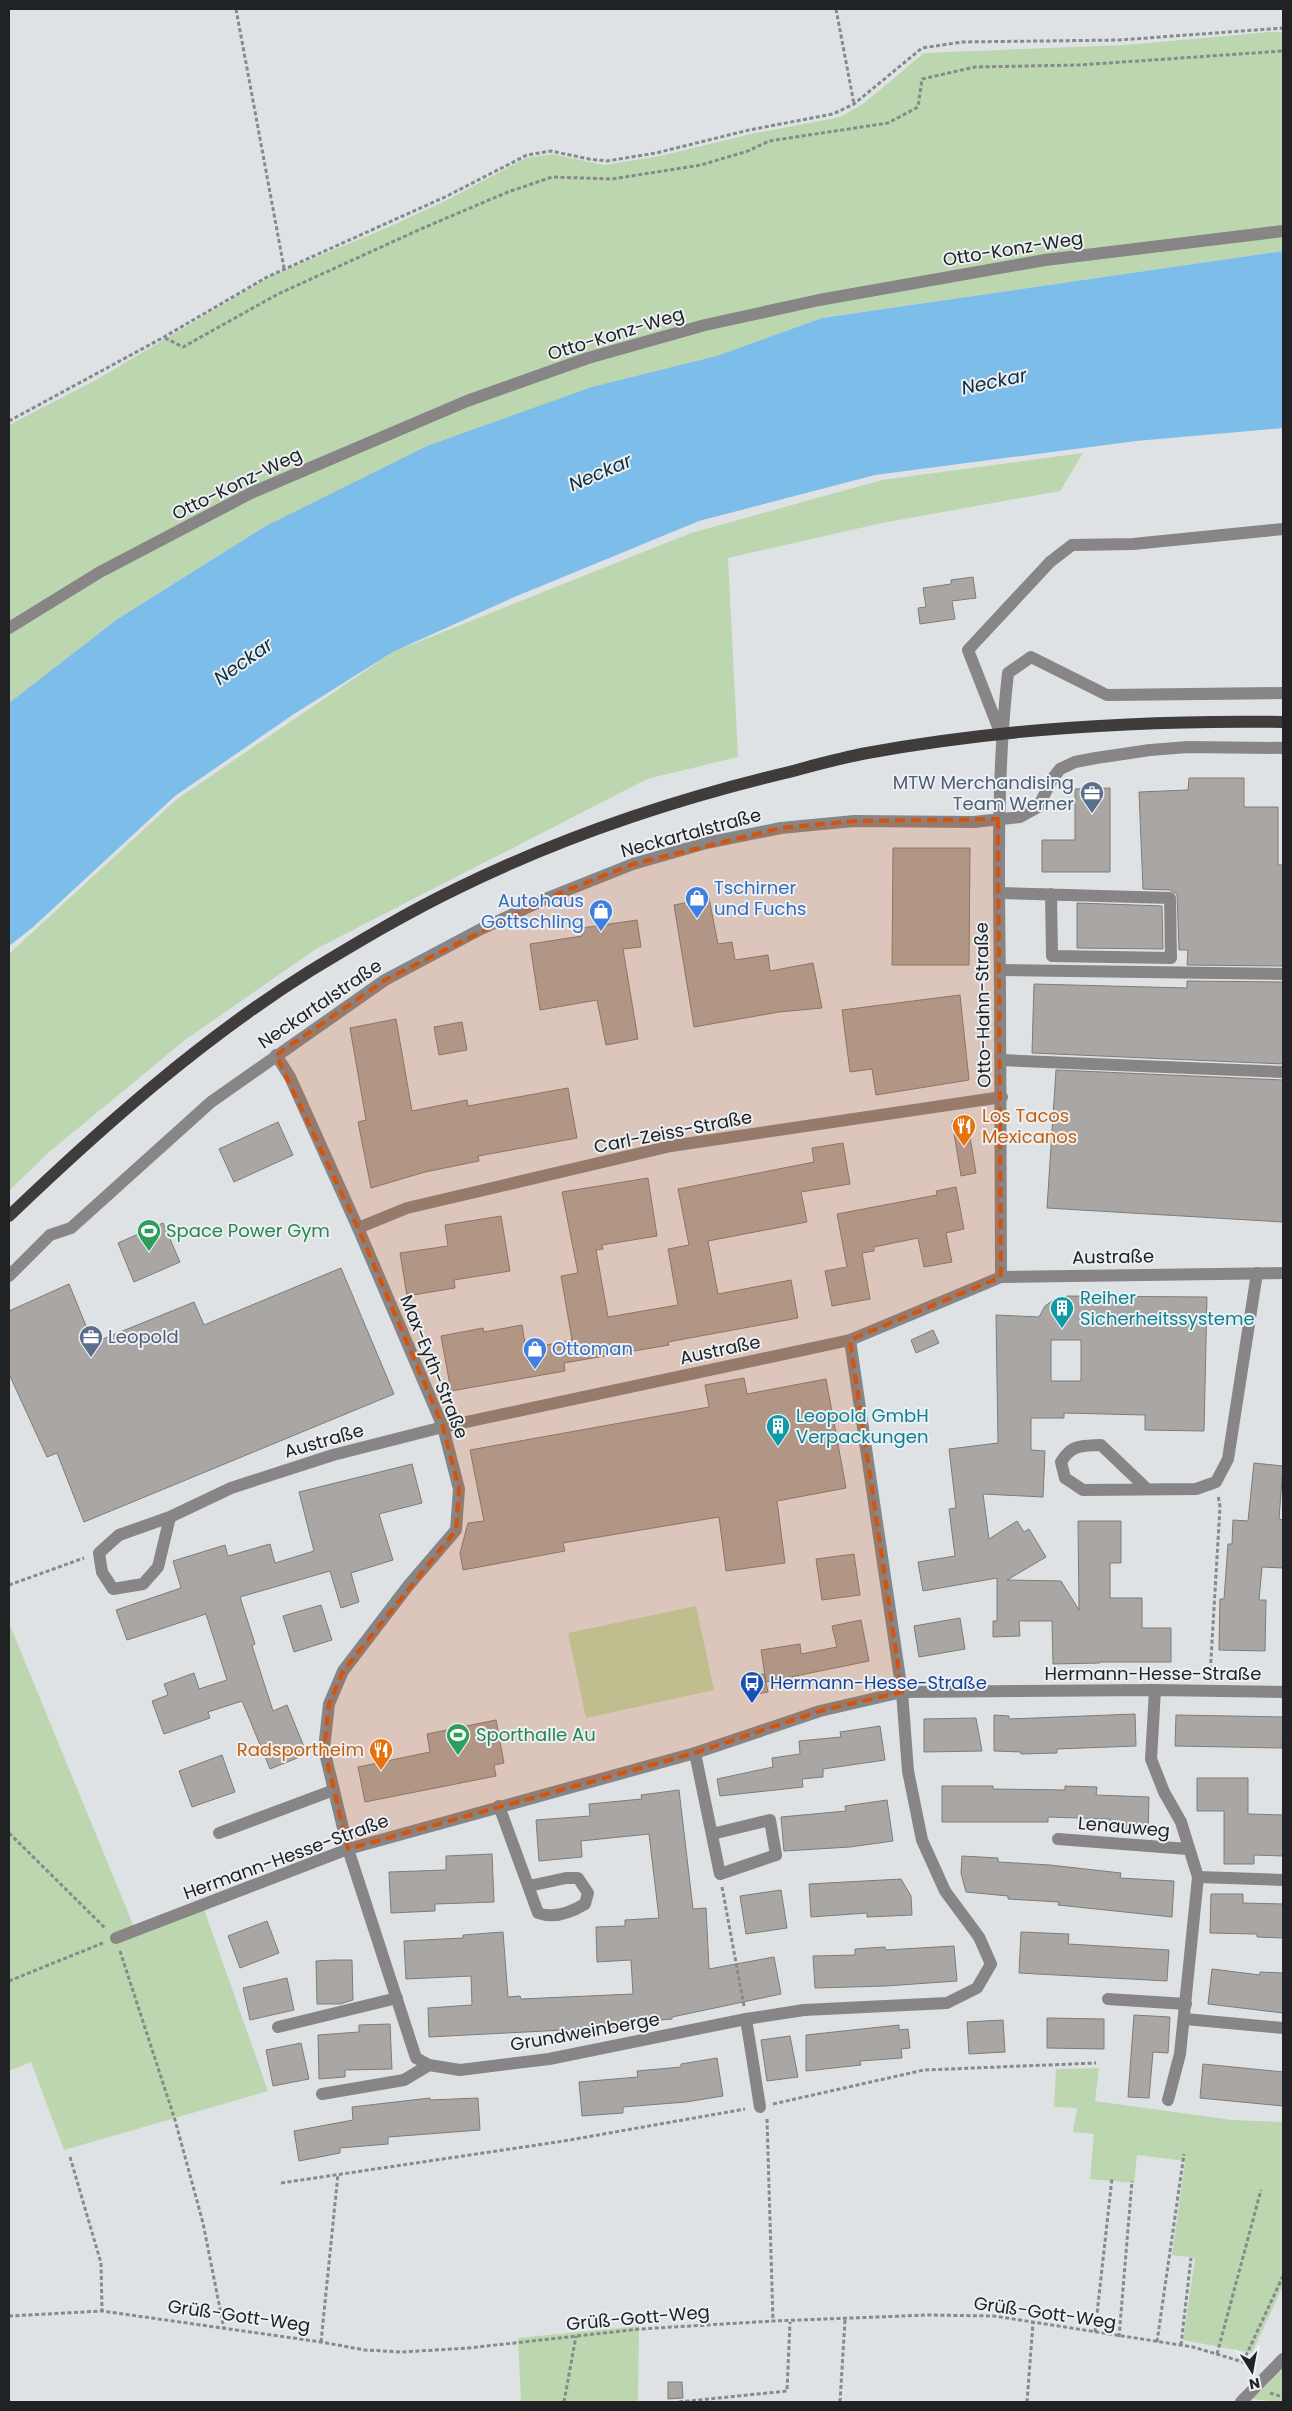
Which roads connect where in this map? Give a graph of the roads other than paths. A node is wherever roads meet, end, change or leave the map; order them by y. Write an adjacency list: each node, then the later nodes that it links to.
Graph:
1 (1283, 231): 3 (street, Otto-Konz-Weg)
2 (1283, 529): 6 (street)
3 (11, 628)
4 (1283, 693): 6 (street, Otto-Hahn-Straße)
5 (1283, 722): 6 (main road, Neckartalstraße)
6 (1001, 734): 8 (street, Otto-Hahn-Straße); 17 (main road, Neckartalstraße)
7 (1283, 748): 8 (street, Neckartalstraße)
8 (998, 819): 9 (street, Otto-Hahn-Straße); 13 (street, Neckartalstraße)
9 (999, 893): 10 (street); 11 (street, Otto-Hahn-Straße)
10 (1051, 894): 10 (street)
11 (1000, 970): 12 (street); 14 (street, Otto-Hahn-Straße)
12 (1283, 974)
13 (276, 1054): 18 (street, Max-Eyth-Straße); 21 (street, Neckartalstraße)
14 (1001, 1060): 15 (street); 16 (street, Otto-Hahn-Straße)
15 (1283, 1072)
16 (1002, 1096): 18 (street, Carl-Zeiss-Straße); 22 (street, Otto-Hahn-Straße)
17 (9, 1216)
18 (358, 1228): 24 (street, Max-Eyth-Straße)
19 (1257, 1273): 20 (street, Austraße); 22 (street, Austraße); 25 (street)
20 (1283, 1273)
21 (9, 1276)
22 (1001, 1276): 23 (street, Austraße)
23 (850, 1340): 24 (street, Austraße); 28 (street)
24 (443, 1426): 26 (street, Austraße); 31 (street, Max-Eyth-Straße)
25 (1146, 1488): 25 (street)
26 (170, 1517): 26 (street, Austraße)
27 (1155, 1690): 28 (street, Hermann-Hesse-Straße); 29 (street, Hermann-Hesse-Straße); 37 (street)
28 (902, 1692): 30 (street, Hermann-Hesse-Straße); 45 (street, Grundweinberge)
29 (1283, 1692)
30 (695, 1753): 32 (street, Hermann-Hesse-Straße); 34 (street)
31 (334, 1790): 33 (street); 36 (street, Max-Eyth-Straße)
32 (499, 1806): 36 (street, Hermann-Hesse-Straße); 40 (street)
33 (219, 1833)
34 (712, 1834): 34 (street)
35 (1058, 1839): 37 (street, Lenauweg)
36 (348, 1849): 41 (street, Hermann-Hesse-Straße); 42 (street)
37 (1188, 1849): 38 (street)
38 (1198, 1877): 39 (street); 44 (street)
39 (1283, 1880)
40 (529, 1886): 40 (street)
41 (116, 1938)
42 (397, 1998): 47 (street); 49 (street)
43 (1108, 1999): 44 (street)
44 (1186, 2004): 46 (street)
45 (746, 2019): 49 (street, Grundweinberge); 52 (street)
46 (1185, 2019): 48 (street); 51 (street)
47 (278, 2027)
48 (1283, 2028)
49 (429, 2065): 50 (street)
50 (322, 2094)
51 (1168, 2100)
52 (763, 2106)
53 (1283, 2359): 54 (street)
54 (1241, 2402)

